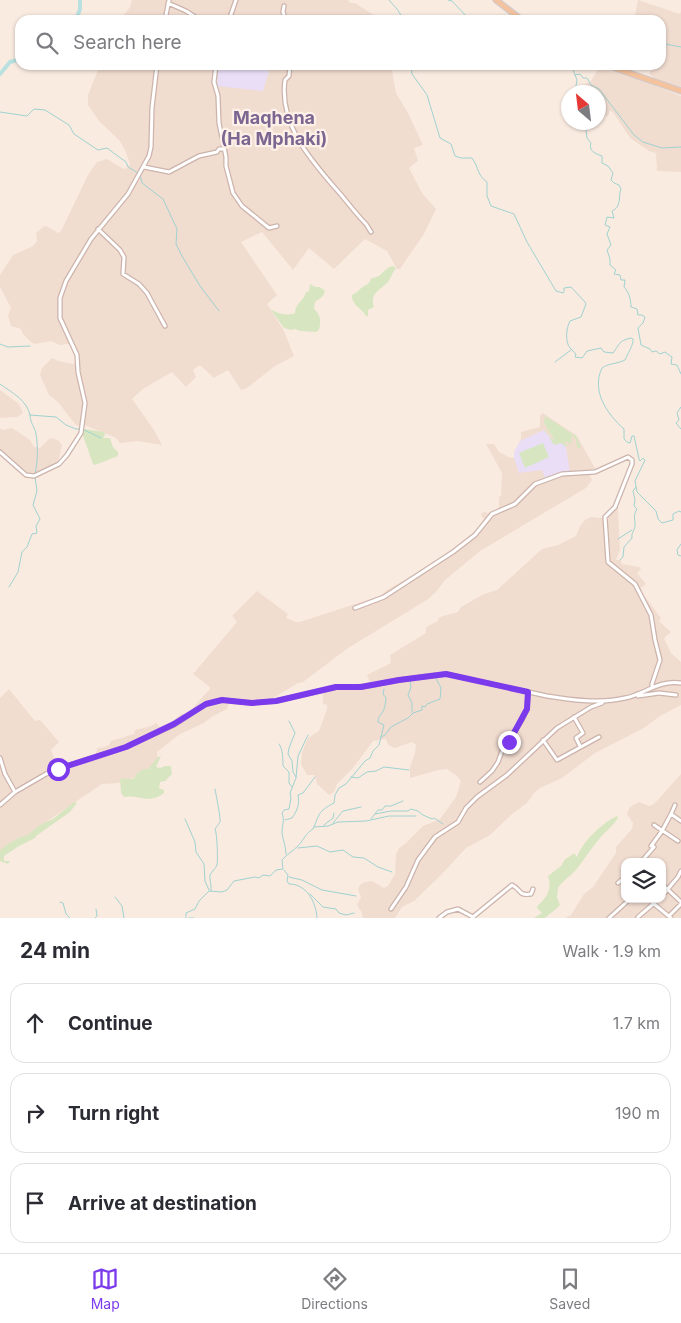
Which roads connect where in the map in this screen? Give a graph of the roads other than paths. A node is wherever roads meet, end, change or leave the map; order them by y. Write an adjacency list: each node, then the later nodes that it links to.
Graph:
1 (236, 0): 7 (street)
2 (496, 0): 9 (main road)
3 (168, 2): 5 (street); 6 (street)
4 (284, 6): 8 (street)
5 (166, 15)
6 (192, 15)
7 (231, 15)
8 (284, 15)
9 (516, 15)
10 (156, 70): 16 (street)
11 (215, 70): 15 (street)
12 (290, 70): 19 (street)
13 (620, 70): 14 (main road)
14 (681, 91)
15 (224, 149): 16 (street); 17 (street)
16 (144, 167): 18 (street)
17 (277, 226)
18 (98, 229): 20 (street); 21 (street)
19 (371, 232)
20 (165, 326)
21 (0, 452)
22 (355, 608): 24 (street)
23 (681, 683): 24 (street)
24 (652, 686): 26 (street)
25 (528, 692): 28 (street); 34 (street); 35 (street)
26 (636, 694): 27 (street); 28 (street)
27 (676, 695)
28 (603, 701): 29 (street)
29 (574, 717): 31 (street); 32 (street)
30 (599, 736): 32 (street)
31 (543, 740): 32 (street); 53 (street)
32 (580, 746)
33 (0, 758): 35 (street)
34 (480, 782)
35 (16, 792): 36 (street)
36 (0, 805)
37 (675, 805): 38 (street)
38 (671, 814): 39 (street); 41 (street)
39 (681, 820)
40 (654, 825): 41 (street)
41 (662, 831): 42 (street); 43 (street)
42 (678, 842)
43 (645, 858)
44 (680, 874): 48 (street)
45 (621, 880): 46 (street)
46 (618, 883)
47 (533, 889): 56 (street)
48 (668, 889): 49 (street); 51 (street)
49 (666, 891)
50 (626, 903): 57 (street)
51 (681, 903): 55 (street)
52 (653, 904): 54 (street); 55 (street)
53 (391, 909)
54 (638, 917)
55 (670, 917)
56 (439, 918)
57 (609, 918)

